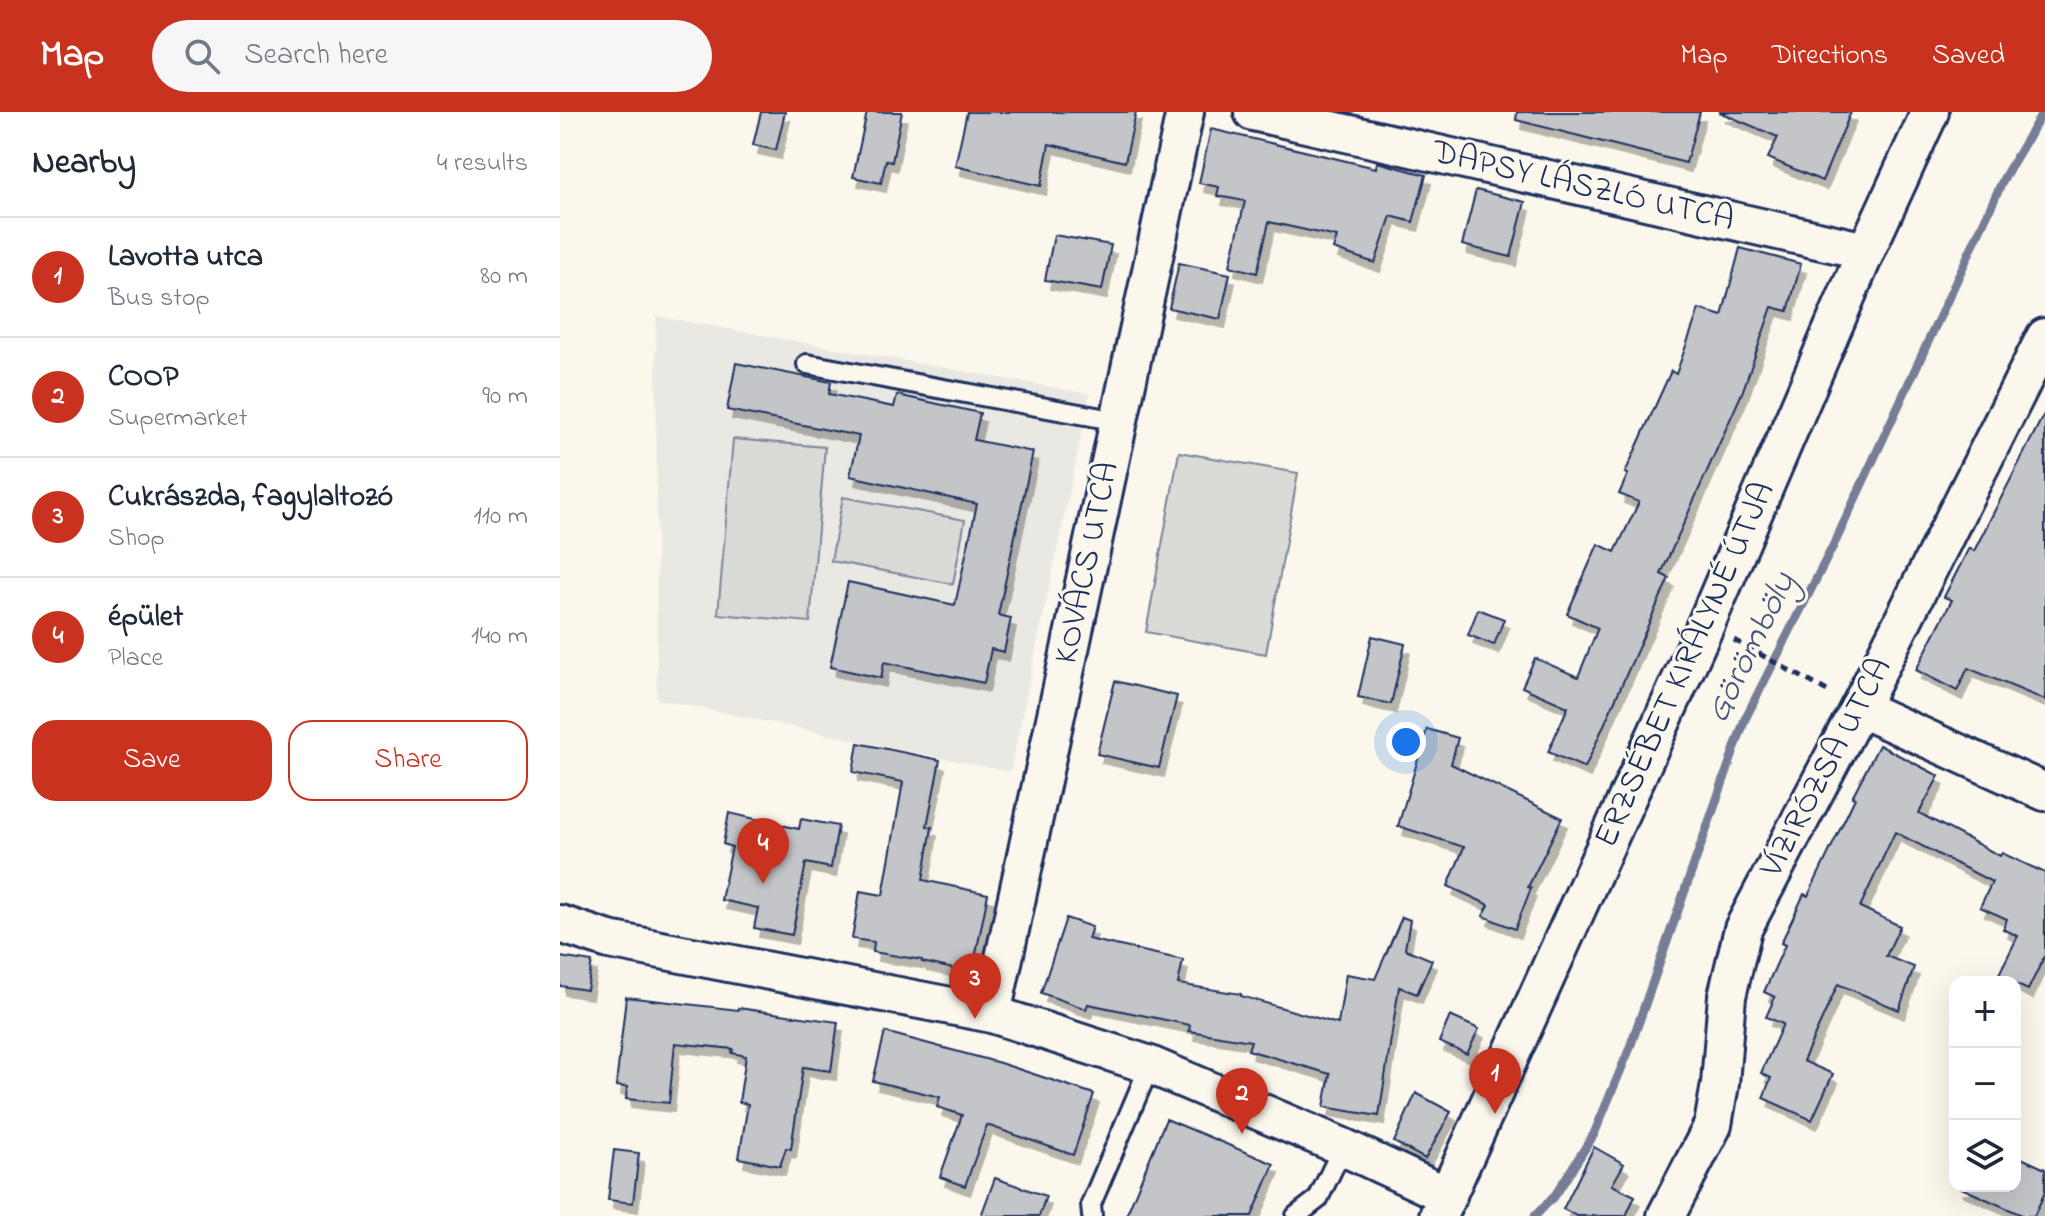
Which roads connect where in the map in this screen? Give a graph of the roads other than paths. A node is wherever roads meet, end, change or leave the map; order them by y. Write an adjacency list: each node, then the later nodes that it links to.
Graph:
1 (1185, 112): 7 (street, KOVÁCS UTCA)
2 (1253, 112): 4 (street, DAPSY LÁSZLÓ UTCA)
3 (1930, 112): 4 (street, ERZSÉBET KIRÁLYNÉ ÚTJA)
4 (1866, 251): 14 (street, ERZSÉBET KIRÁLYNÉ ÚTJA)
5 (2045, 337): 8 (street, VÍZIRÓZSA UTCA)
6 (807, 364): 7 (lane)
7 (1118, 421): 11 (street, KOVÁCS UTCA)
8 (1859, 708): 9 (street); 17 (street, VÍZIRÓZSA UTCA)
9 (2045, 792)
10 (560, 924): 11 (street)
11 (992, 1014): 12 (street)
12 (1150, 1065): 13 (street); 15 (lane)
13 (1343, 1147): 14 (street); 16 (lane)
14 (1443, 1206)
15 (1092, 1216)
16 (1296, 1216)
17 (1666, 1216)

